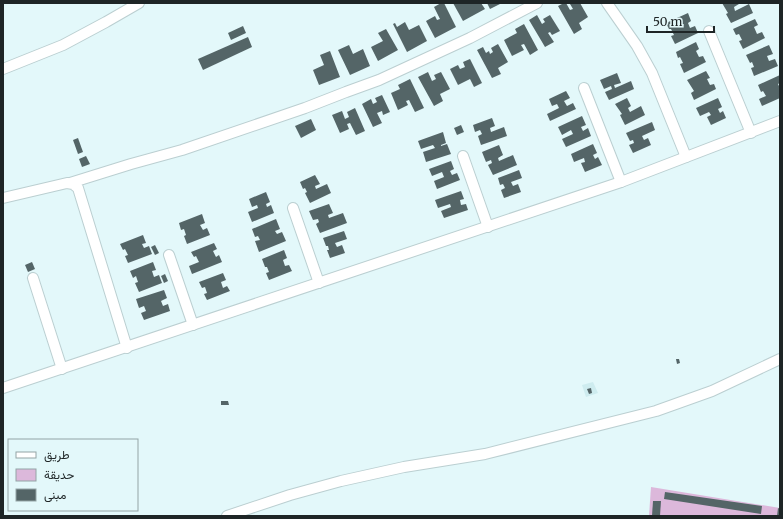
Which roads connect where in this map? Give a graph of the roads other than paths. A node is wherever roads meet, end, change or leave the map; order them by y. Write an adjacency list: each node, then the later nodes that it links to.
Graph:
1 (139, 3): 5 (street)
2 (537, 3): 12 (street)
3 (607, 3): 10 (street)
4 (709, 31): 8 (street)
5 (3, 69)
6 (584, 88): 11 (street)
7 (780, 121): 8 (street)
8 (751, 133): 10 (street)
9 (463, 156): 15 (street)
10 (686, 157): 11 (street)
11 (621, 182): 15 (street)
12 (70, 183): 13 (street); 20 (street)
13 (3, 198)
14 (293, 208): 18 (street)
15 (488, 227): 18 (street)
16 (169, 255): 19 (street)
17 (33, 278): 22 (street)
18 (319, 283): 19 (street)
19 (193, 325): 20 (street)
20 (127, 348): 22 (street)
21 (780, 359): 24 (street)
22 (62, 369): 23 (street)
23 (3, 388)
24 (227, 516)

